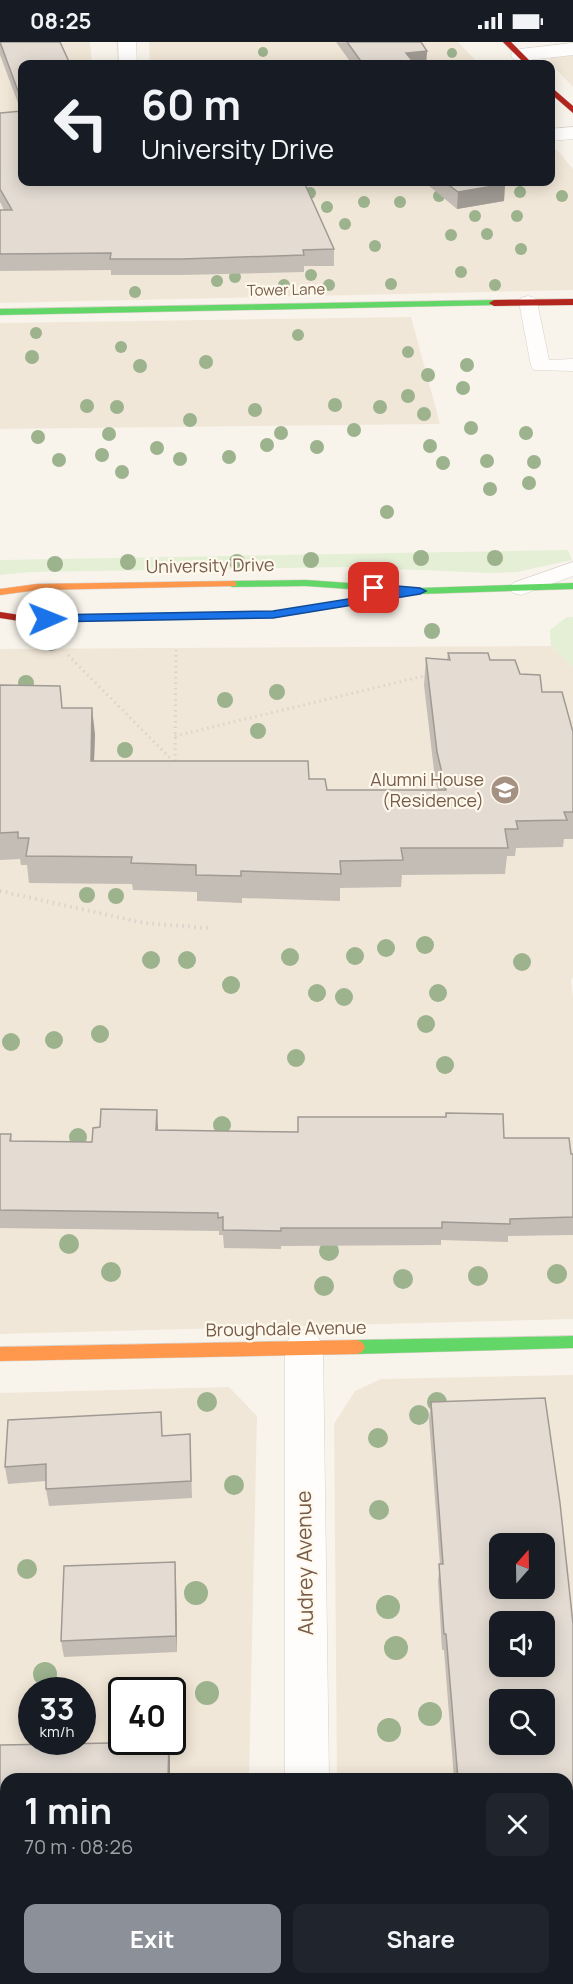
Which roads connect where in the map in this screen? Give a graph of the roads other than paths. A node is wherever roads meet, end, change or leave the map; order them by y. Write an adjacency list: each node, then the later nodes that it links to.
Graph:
1 (127, 42): 4 (street)
2 (573, 49): 3 (street)
3 (519, 54)
4 (128, 60)
5 (555, 93): 6 (street)
6 (573, 111)
7 (573, 133): 8 (street)
8 (555, 135)
9 (528, 302): 10 (street, Tower Lane); 11 (street, Tower Lane); 12 (lane)
10 (573, 302)
11 (0, 312)
12 (573, 365)
13 (573, 569): 15 (lane)
14 (573, 586): 15 (street, University Drive)
15 (521, 588): 16 (street, University Drive)
16 (420, 591): 17 (street, University Drive); 18 (street, University Drive)
17 (0, 592)
18 (0, 615)
19 (573, 1342): 20 (street, Broughdale Avenue)
20 (304, 1346): 21 (street, Broughdale Avenue); 22 (street, Audrey Avenue)
21 (0, 1354)
22 (307, 1773)

